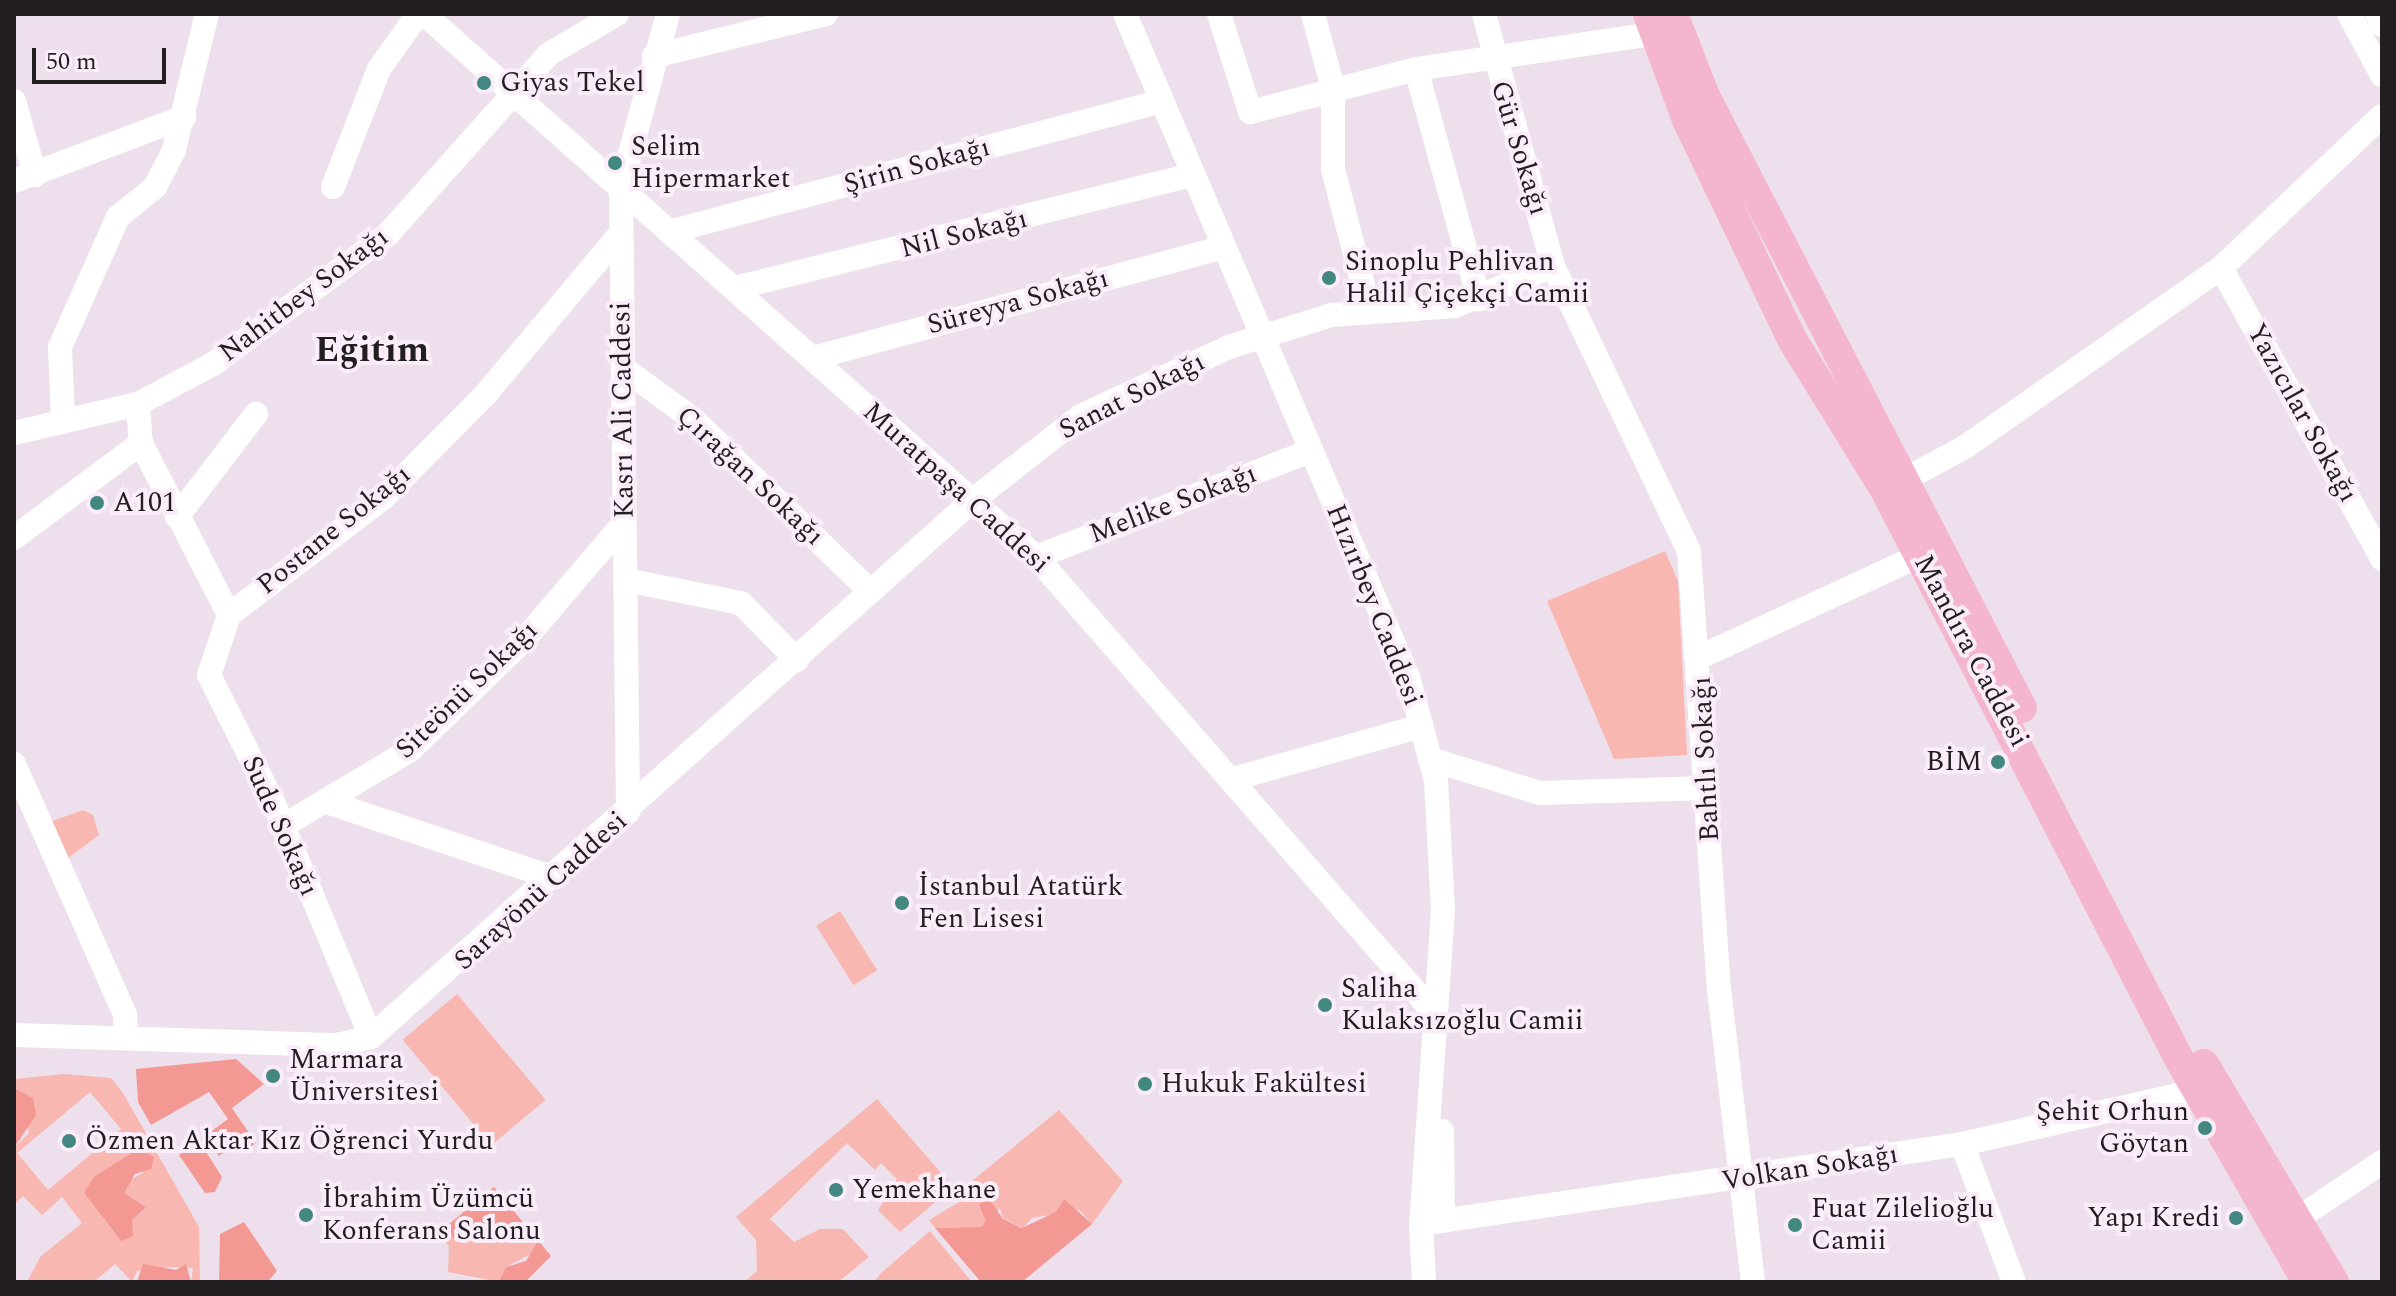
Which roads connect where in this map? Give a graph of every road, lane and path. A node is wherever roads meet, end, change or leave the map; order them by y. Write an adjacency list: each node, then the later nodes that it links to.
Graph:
1 (207, 14): 24 (street)
2 (418, 14): 27 (street)
3 (424, 14): 20 (street, Muratpaşa Caddesi)
4 (617, 14): 20 (street, Nahitbey Sokağı)
5 (668, 14): 15 (street, Kasrı Ali Caddesi)
6 (826, 14): 15 (street)
7 (1125, 14): 22 (street, Hızırbey Caddesi)
8 (1219, 14): 19 (street)
9 (1313, 14): 19 (street)
10 (1484, 14): 16 (street, Gür Sokağı)
11 (2349, 14): 18 (street)
12 (2377, 14): 14 (street)
13 (1658, 21): 16 (street); 46 (main road, Mandıra Caddesi)
14 (2382, 25)
15 (654, 56): 28 (street, Kasrı Ali Caddesi)
16 (1491, 59): 17 (street); 32 (street, Gür Sokağı)
17 (1416, 69): 19 (street); 35 (street)
18 (2382, 75)
19 (1333, 88): 36 (street)
20 (515, 91): 28 (street, Muratpaşa Caddesi); 40 (street, Nahitbey Sokağı)
21 (14, 101): 26 (street)
22 (1162, 101): 25 (street, Hızırbey Caddesi); 29 (street, Şirin Sokağı)
23 (2382, 116): 33 (street)
24 (184, 117): 26 (street); 42 (street)
25 (1192, 175): 31 (street, Hızırbey Caddesi); 34 (street, Nil Sokağı)
26 (24, 178)
27 (333, 187)
28 (621, 187): 29 (street, Muratpaşa Caddesi); 30 (street, Kasrı Ali Caddesi)
29 (672, 231): 34 (street, Muratpaşa Caddesi)
30 (621, 233): 39 (street, Kasrı Ali Caddesi); 56 (street, Postane Sokağı)
31 (1223, 247): 37 (street, Hızırbey Caddesi); 38 (street, Süreyya Sokağı)
32 (1553, 266): 35 (street); 57 (street, Bahtlı Sokağı)
33 (2221, 268): 46 (street); 53 (street, Yazıcılar Sokağı)
34 (735, 288): 38 (street, Muratpaşa Caddesi)
35 (1479, 300): 36 (street)
36 (1370, 312): 37 (street)
37 (1262, 337): 45 (street, Hızırbey Caddesi); 47 (street, Sanat Sokağı)
38 (813, 358): 47 (street, Muratpaşa Caddesi)
39 (623, 368): 49 (street, Kasrı Ali Caddesi); 55 (street, Çırağan Sokağı)
40 (138, 404): 42 (street, Nahitbey Sokağı); 44 (street, Postane Sokağı)
41 (256, 414): 48 (street)
42 (63, 422): 43 (street, Nahitbey Sokağı)
43 (14, 433)
44 (141, 443): 48 (street, Postane Sokağı); 50 (street)
45 (1311, 451): 52 (street, Melike Sokağı); 59 (street, Hızırbey Caddesi)
46 (1896, 484): 51 (main road, Mandıra Caddesi); 77 (main road, Mandıra Caddesi)
47 (973, 500): 52 (street, Muratpaşa Caddesi); 55 (street, Sarayönü Caddesi)
48 (177, 517): 56 (street, Postane Sokağı)
49 (624, 523): 54 (street, Kasrı Ali Caddesi); 64 (street, Siteönü Sokağı)
50 (14, 538)
51 (1919, 556): 57 (street); 72 (main road, Mandıra Caddesi)
52 (1036, 557): 62 (street, Muratpaşa Caddesi)
53 (2382, 559)
54 (626, 580): 58 (street); 65 (street, Kasrı Ali Caddesi)
55 (871, 592): 58 (street, Sarayönü Caddesi)
56 (229, 615): 66 (street, Sude Sokağı)
57 (1700, 657): 63 (street, Bahtlı Sokağı)
58 (797, 660): 65 (street, Sarayönü Caddesi)
59 (1422, 726): 60 (street, Hızırbey Caddesi); 62 (street)
60 (1430, 759): 63 (street); 68 (street, Hızırbey Caddesi)
61 (14, 764): 69 (street)
62 (1233, 779): 68 (street, Muratpaşa Caddesi)
63 (1707, 788): 75 (street, Bahtlı Sokağı)
64 (330, 803): 66 (street, Siteönü Sokağı); 67 (street)
65 (628, 812): 67 (street, Sarayönü Caddesi)
66 (283, 826): 71 (street, Sude Sokağı)
67 (554, 878): 71 (street, Sarayönü Caddesi)
68 (1430, 1009): 76 (street, Hızırbey Caddesi); 76 (street, Hızırbey Caddesi)
69 (126, 1034): 70 (street, Sarayönü Caddesi); 71 (street, Sarayönü Caddesi)
70 (14, 1035)
71 (371, 1037)
72 (2196, 1091): 73 (street, Volkan Sokağı); 77 (main road, Mandıra Caddesi)
73 (1962, 1144): 75 (street, Volkan Sokağı); 80 (street)
74 (2382, 1162): 77 (street)
75 (1740, 1179): 76 (street, Volkan Sokağı); 79 (street, Bahtlı Sokağı)
76 (1432, 1222): 78 (street, Hızırbey Caddesi)
77 (2286, 1226): 81 (main road, Mandıra Caddesi); 82 (main road, Mandıra Caddesi)
78 (1424, 1282)
79 (1753, 1282)
80 (2014, 1282)
81 (2307, 1282)
82 (2334, 1282)

